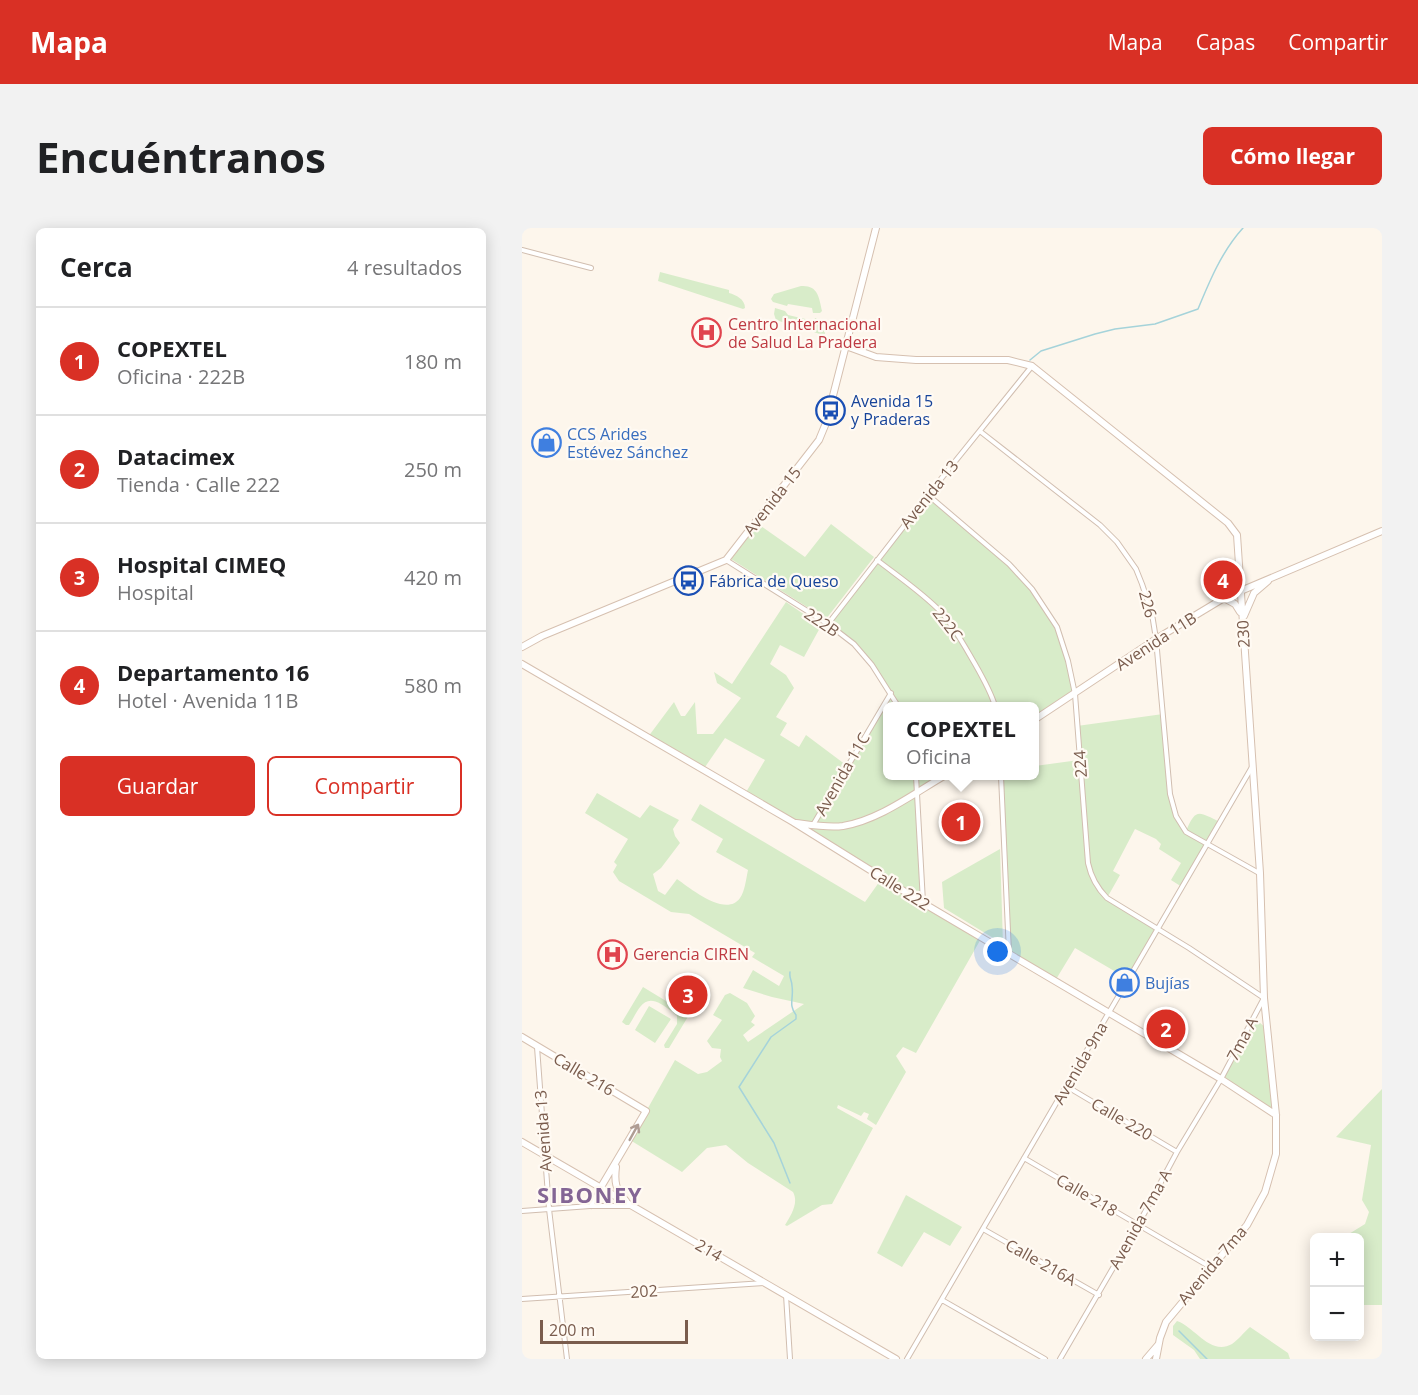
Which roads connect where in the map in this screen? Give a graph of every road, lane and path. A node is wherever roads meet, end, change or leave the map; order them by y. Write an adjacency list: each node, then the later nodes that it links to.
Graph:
1 (877, 230): 4 (street, Avenida 15)
2 (522, 249): 3 (street)
3 (591, 268)
4 (846, 346): 5 (street, 230); 9 (street, Avenida 15)
5 (1032, 366): 6 (street, Avenida 13); 12 (street, 230)
6 (981, 432): 7 (street, Avenida 13); 17 (street, 226)
7 (928, 495): 10 (street, Avenida 13); 21 (street, 224)
8 (1382, 531): 11 (street, Avenida 11B)
9 (726, 560): 15 (street, 222B); 18 (street, Avenida 15)
10 (877, 560): 15 (street, Avenida 13); 24 (street, 222C)
11 (1276, 575): 12 (street, Avenida 11B); 16 (street)
12 (1240, 590): 13 (street, Avenida 11B); 14 (street, 230)
13 (1224, 598): 14 (street); 17 (street, Avenida 11B)
14 (1242, 618): 16 (street, 230)
15 (828, 624): 20 (street, 222B)
16 (1243, 632): 27 (street, 230)
17 (1156, 639): 21 (street, Avenida 11B); 34 (street, 226)
18 (522, 647)
19 (522, 664): 32 (street, Calle 222)
20 (891, 693): 22 (street, Avenida 11C); 23 (street, 222B)
21 (1075, 694): 26 (street, Avenida 11B); 37 (street, 224)
22 (885, 702)
23 (896, 702)
24 (994, 702)
25 (883, 705): 33 (street, Avenida 11C)
26 (1039, 717)
27 (1252, 766): 34 (street, Avenida 9na); 35 (street, 230)
28 (916, 780): 31 (street)
29 (937, 780): 31 (street)
30 (1001, 780): 38 (street)
31 (917, 792): 33 (street); 36 (street)
32 (793, 822): 33 (street); 36 (street, Calle 222)
33 (813, 825)
34 (1207, 844): 35 (street, 226); 37 (street, Avenida 9na)
35 (1260, 873): 39 (street, 230)
36 (923, 903): 38 (street, Calle 222)
37 (1158, 929): 39 (street, 224); 40 (street, Avenida 9na)
38 (1008, 953): 40 (street, Calle 222)
39 (1264, 998): 43 (street, 7ma A); 45 (street, 230)
40 (1108, 1013): 43 (street, Calle 222); 44 (street, Avenida 9na)
41 (522, 1037): 42 (street, Calle 216)
42 (537, 1046): 48 (street, Avenida 13); 50 (street, Calle 216, one-way to 42)
43 (1221, 1079): 45 (street, Calle 222); 47 (street, Avenida 7ma A)
44 (1066, 1086): 47 (street, Calle 220); 49 (street, Avenida 9na)
45 (1276, 1115): 58 (street, Avenida 7ma)
46 (522, 1142): 48 (street, 214)
47 (1178, 1152): 56 (street, Avenida 7ma A)
48 (544, 1154): 51 (street, 214); 54 (street, Avenida 13)
49 (1024, 1158): 56 (street, Calle 218); 57 (street, Avenida 9na)
50 (616, 1163): 51 (street); 53 (street)
51 (601, 1187): 52 (street); 53 (street, 214)
52 (590, 1206): 53 (street); 54 (street)
53 (631, 1206): 59 (street, 214)
54 (549, 1209): 55 (street); 62 (street, Avenida 13)
55 (522, 1211)
56 (1138, 1225): 58 (street, Calle 218); 61 (street, Avenida 7ma A)
57 (983, 1229): 61 (street, Calle 216A); 64 (street, Avenida 9na)
58 (1212, 1268): 65 (street, Avenida 7ma)
59 (765, 1283): 60 (street, 214); 62 (street, 202)
60 (786, 1295): 67 (street); 68 (street, 214)
61 (1099, 1295): 71 (street, Avenida 7ma A)
62 (560, 1297): 63 (street, 202); 66 (street, Avenida 13)
63 (522, 1299)
64 (942, 1300): 69 (street, Avenida 9na); 70 (street)
65 (1158, 1345): 72 (street, Avenida 7ma); 73 (street, Avenida 7ma)
66 (567, 1359)
67 (790, 1359)
68 (896, 1359)
69 (907, 1359)
70 (1045, 1359)
71 (1060, 1359)
72 (1146, 1359)
73 (1156, 1359)

